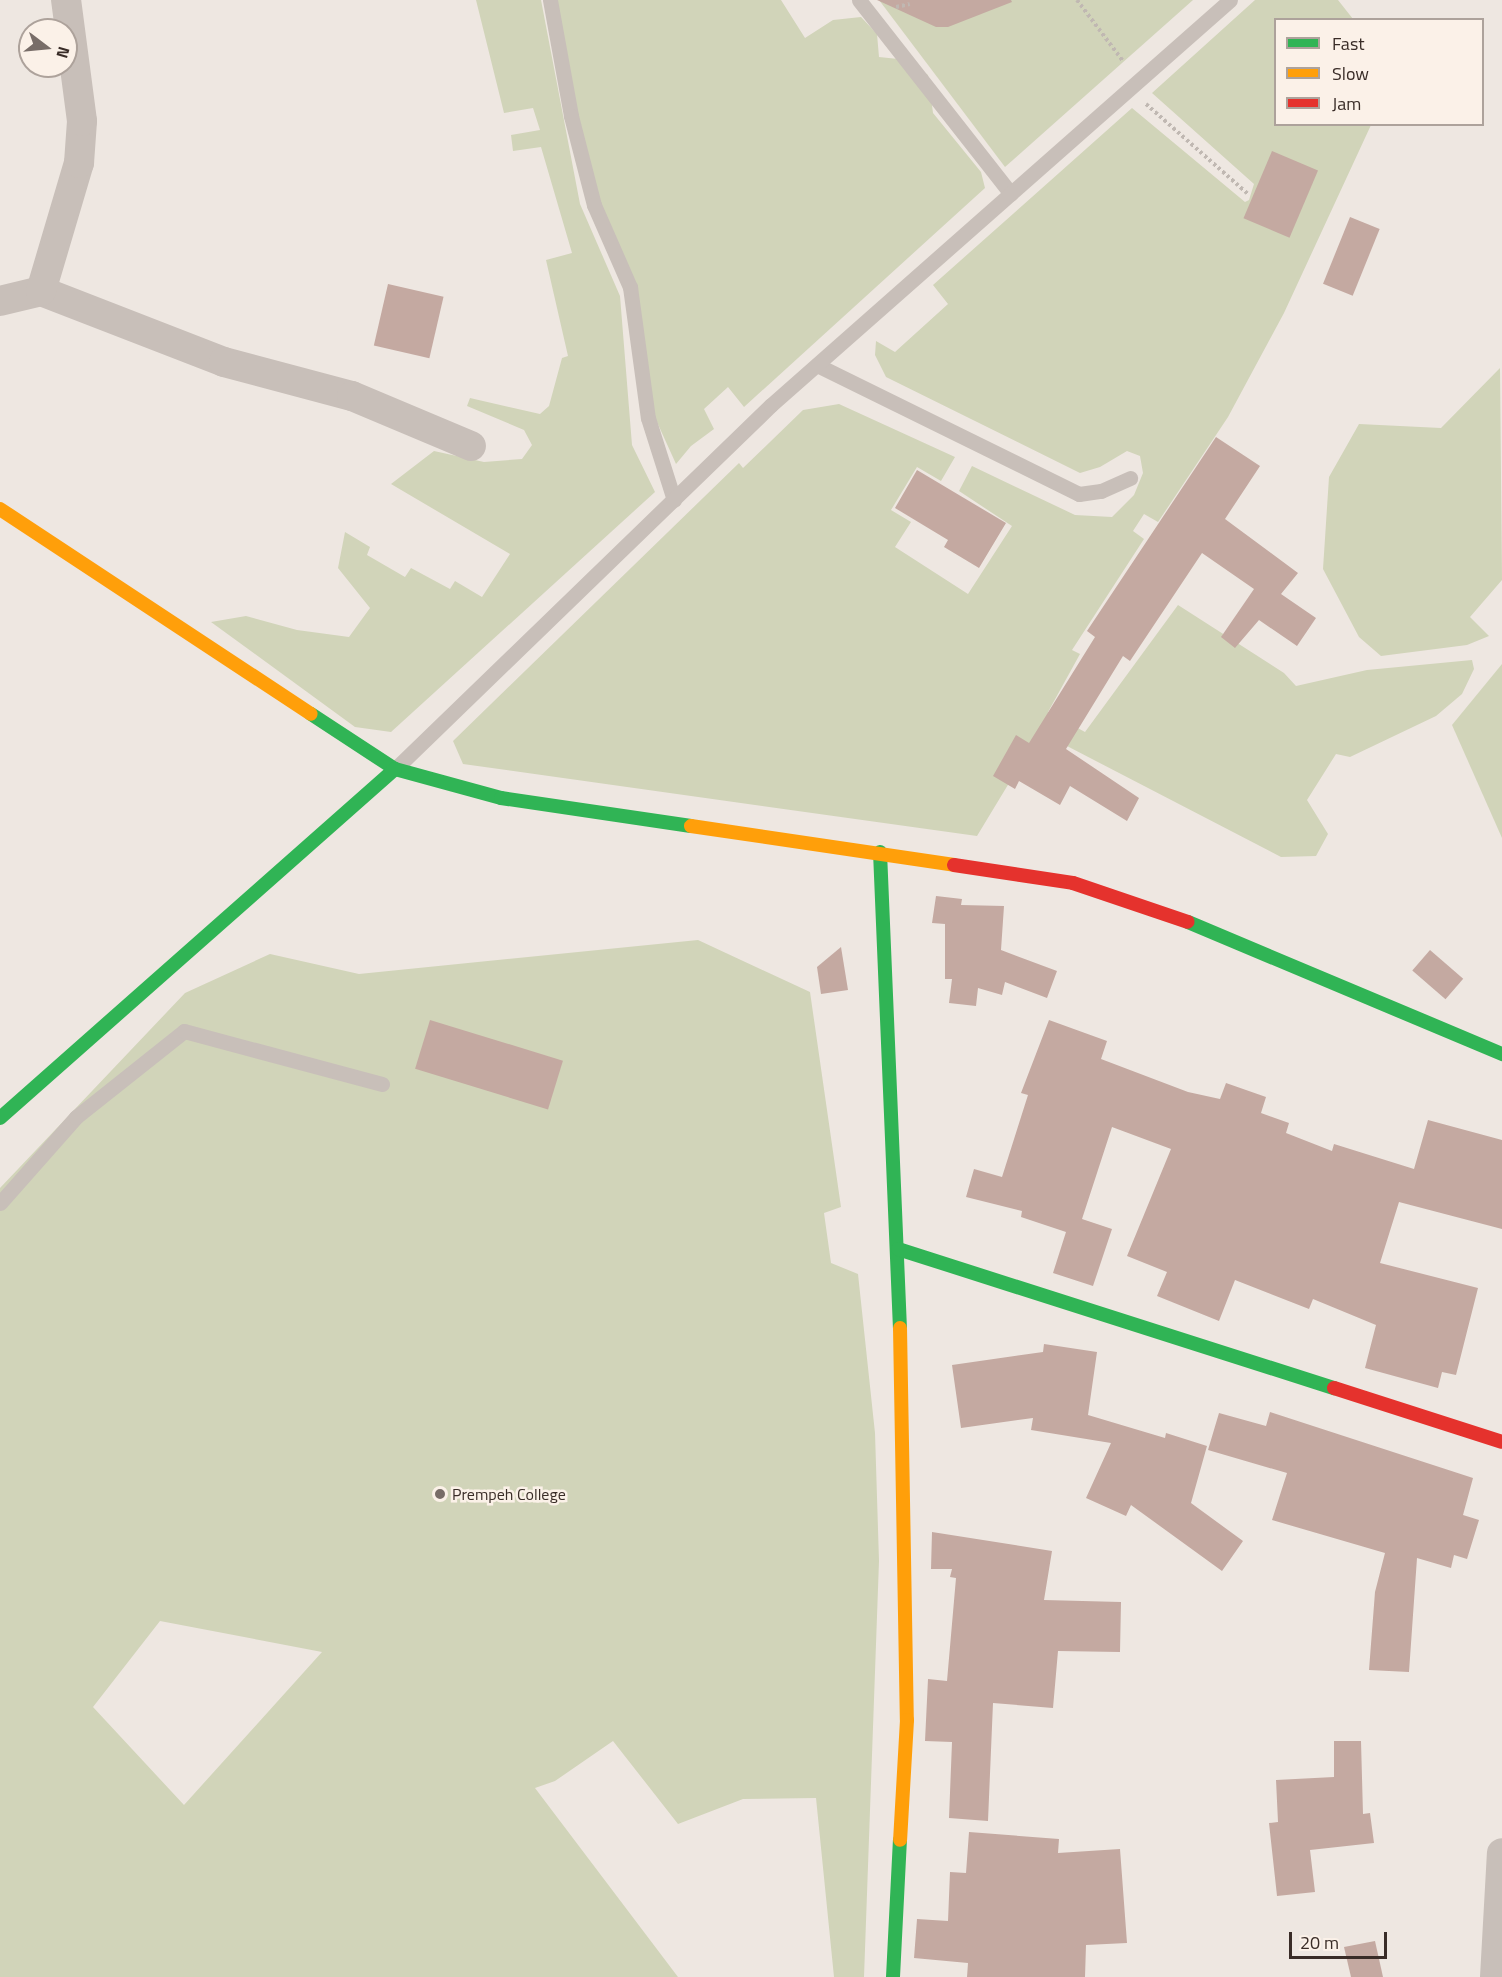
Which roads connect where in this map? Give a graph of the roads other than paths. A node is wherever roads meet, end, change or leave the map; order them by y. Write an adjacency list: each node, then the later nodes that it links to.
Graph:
1 (66, 0): 6 (street)
2 (550, 0): 11 (lane)
3 (859, 0): 5 (lane)
4 (1230, 0): 5 (lane)
5 (1011, 194): 8 (lane)
6 (41, 291): 7 (street); 9 (street)
7 (0, 301)
8 (817, 365): 10 (lane); 11 (lane)
9 (471, 446)
10 (1130, 478)
11 (674, 500): 13 (lane)
12 (0, 509): 13 (street)
13 (394, 769): 14 (street); 17 (street)
14 (880, 852): 15 (street); 19 (street)
15 (1502, 1054)
16 (382, 1084): 18 (lane)
17 (0, 1118)
18 (0, 1203)
19 (898, 1249): 20 (street); 22 (street)
20 (1502, 1442)
21 (1502, 1853): 23 (street)
22 (893, 1977)
23 (1495, 1977)

